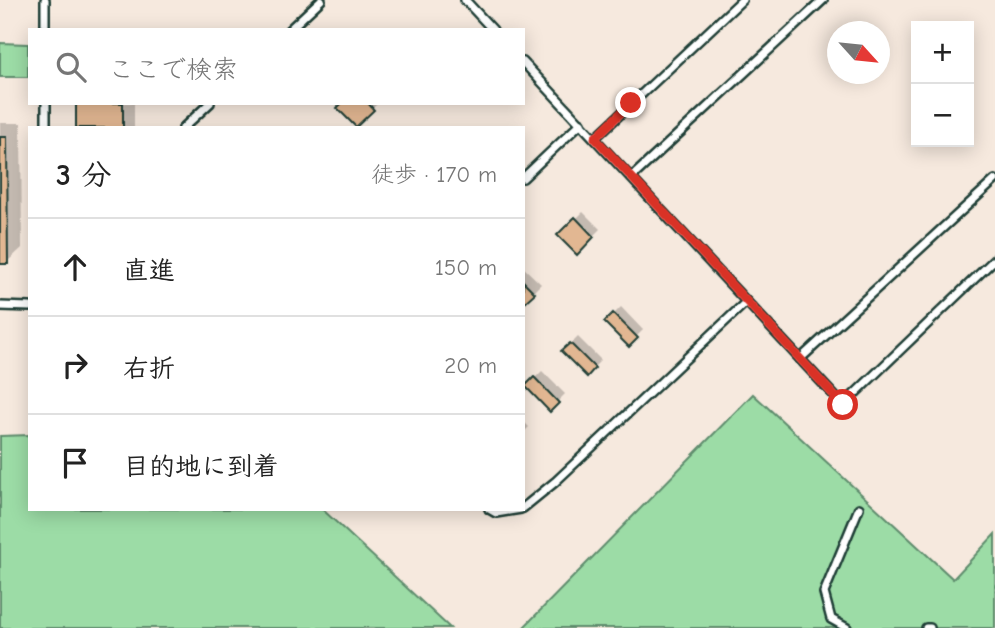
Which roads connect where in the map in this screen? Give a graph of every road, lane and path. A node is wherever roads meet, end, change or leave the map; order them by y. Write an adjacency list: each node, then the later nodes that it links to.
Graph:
1 (45, 0): 6 (lane)
2 (321, 0): 7 (lane)
3 (465, 0): 8 (lane)
4 (742, 0): 15 (lane)
5 (823, 0): 17 (lane)
6 (46, 28)
7 (291, 28)
8 (491, 28)
9 (525, 64): 12 (lane)
10 (46, 105): 13 (lane)
11 (208, 105): 14 (lane)
12 (581, 123): 15 (lane); 16 (lane)
13 (46, 126)
14 (185, 126)
15 (595, 138): 17 (lane)
16 (525, 176)
17 (632, 177): 20 (lane)
18 (995, 180): 23 (lane)
19 (995, 259): 23 (lane)
20 (746, 302): 23 (lane); 24 (lane)
21 (0, 306): 22 (lane)
22 (28, 307)
23 (800, 359)
24 (525, 506)
25 (859, 508): 26 (lane)
26 (848, 628)

